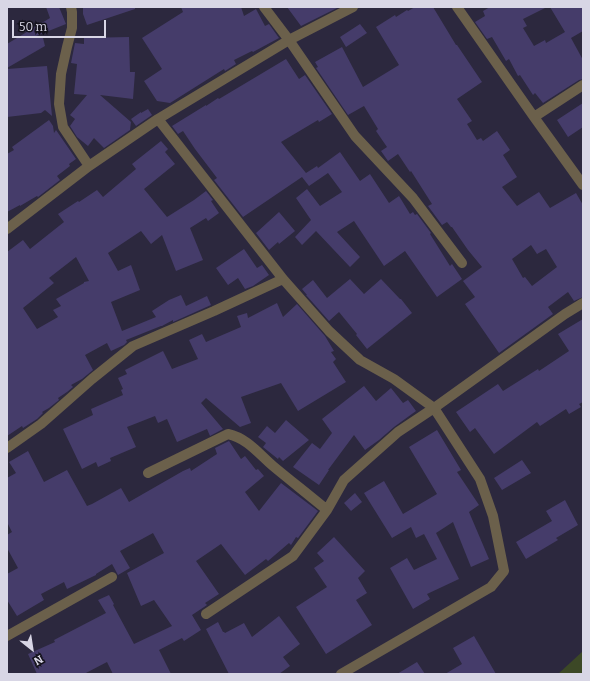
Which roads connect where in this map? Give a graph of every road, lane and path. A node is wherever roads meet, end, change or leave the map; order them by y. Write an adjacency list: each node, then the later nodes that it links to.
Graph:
1 (71, 7): 9 (street)
2 (264, 7): 5 (street)
3 (353, 7): 5 (street)
4 (457, 7): 7 (street)
5 (289, 40): 8 (street); 12 (street)
6 (583, 85): 7 (street)
7 (534, 117): 10 (street)
8 (158, 119): 9 (street); 13 (street)
9 (89, 166): 11 (street)
10 (583, 185)
11 (7, 229)
12 (462, 263)
13 (283, 279): 15 (street); 16 (street)
14 (583, 303): 15 (street)
15 (434, 408): 18 (street); 22 (street)
16 (7, 448)
17 (148, 473): 18 (street)
18 (327, 510): 20 (street)
19 (112, 577): 21 (street)
20 (206, 614)
21 (7, 636)
22 (341, 674)

